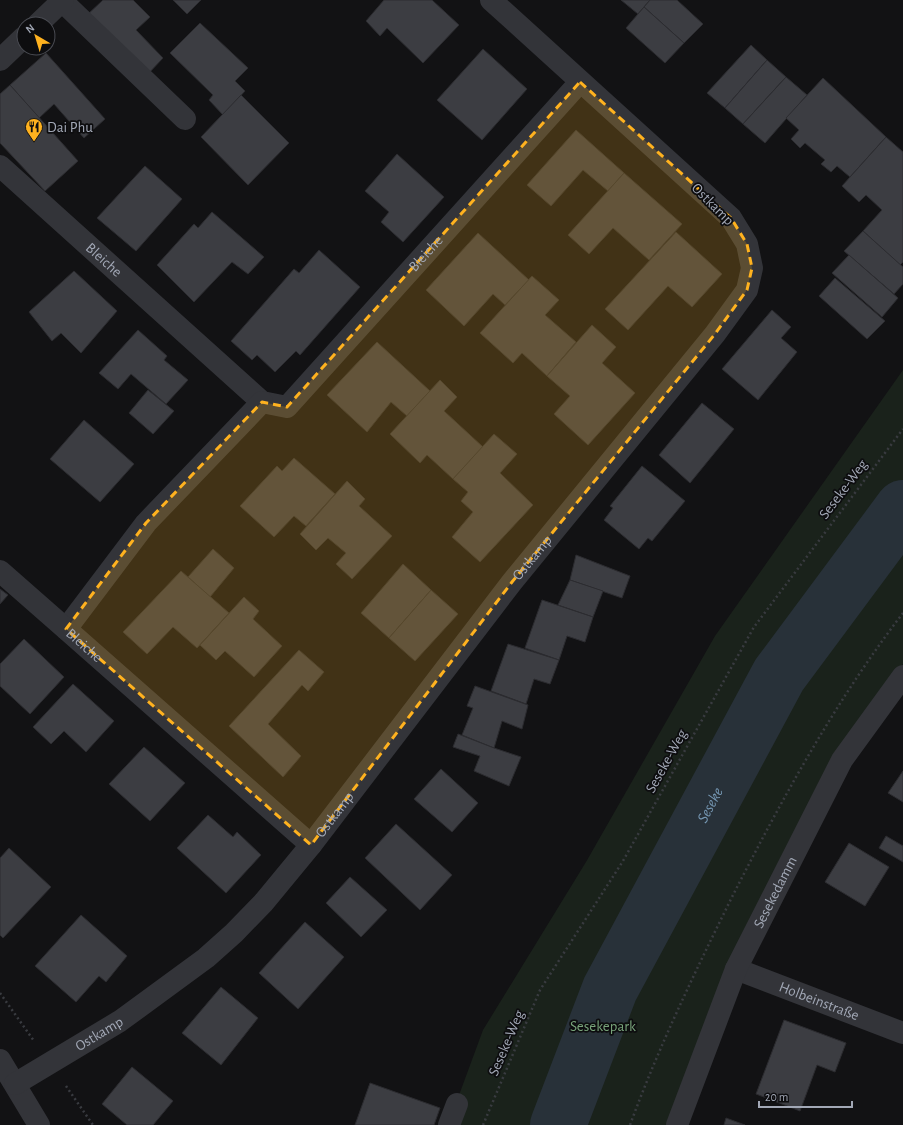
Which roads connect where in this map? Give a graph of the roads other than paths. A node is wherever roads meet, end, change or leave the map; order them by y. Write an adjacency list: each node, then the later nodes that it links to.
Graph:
1 (63, 0): 3 (street); 7 (street)
2 (491, 0): 6 (street, Ostkamp)
3 (46, 16)
4 (16, 45): 5 (street)
5 (0, 60)
6 (580, 82): 9 (street, Bleiche); 13 (street, Ostkamp)
7 (185, 119)
8 (0, 166): 9 (street, Bleiche)
9 (262, 402): 11 (street, Bleiche)
10 (0, 570): 11 (street)
11 (66, 629): 13 (street, Bleiche)
12 (903, 676): 14 (street, Sesekedamm)
13 (311, 845): 17 (street, Ostkamp)
14 (736, 969): 15 (street, Holbeinstraße); 21 (street, Sesekedamm)
15 (903, 1033)
16 (0, 1060): 17 (street)
17 (15, 1084): 19 (street)
18 (457, 1104): 20 (street)
19 (39, 1125)
20 (449, 1125)
21 (677, 1125)

